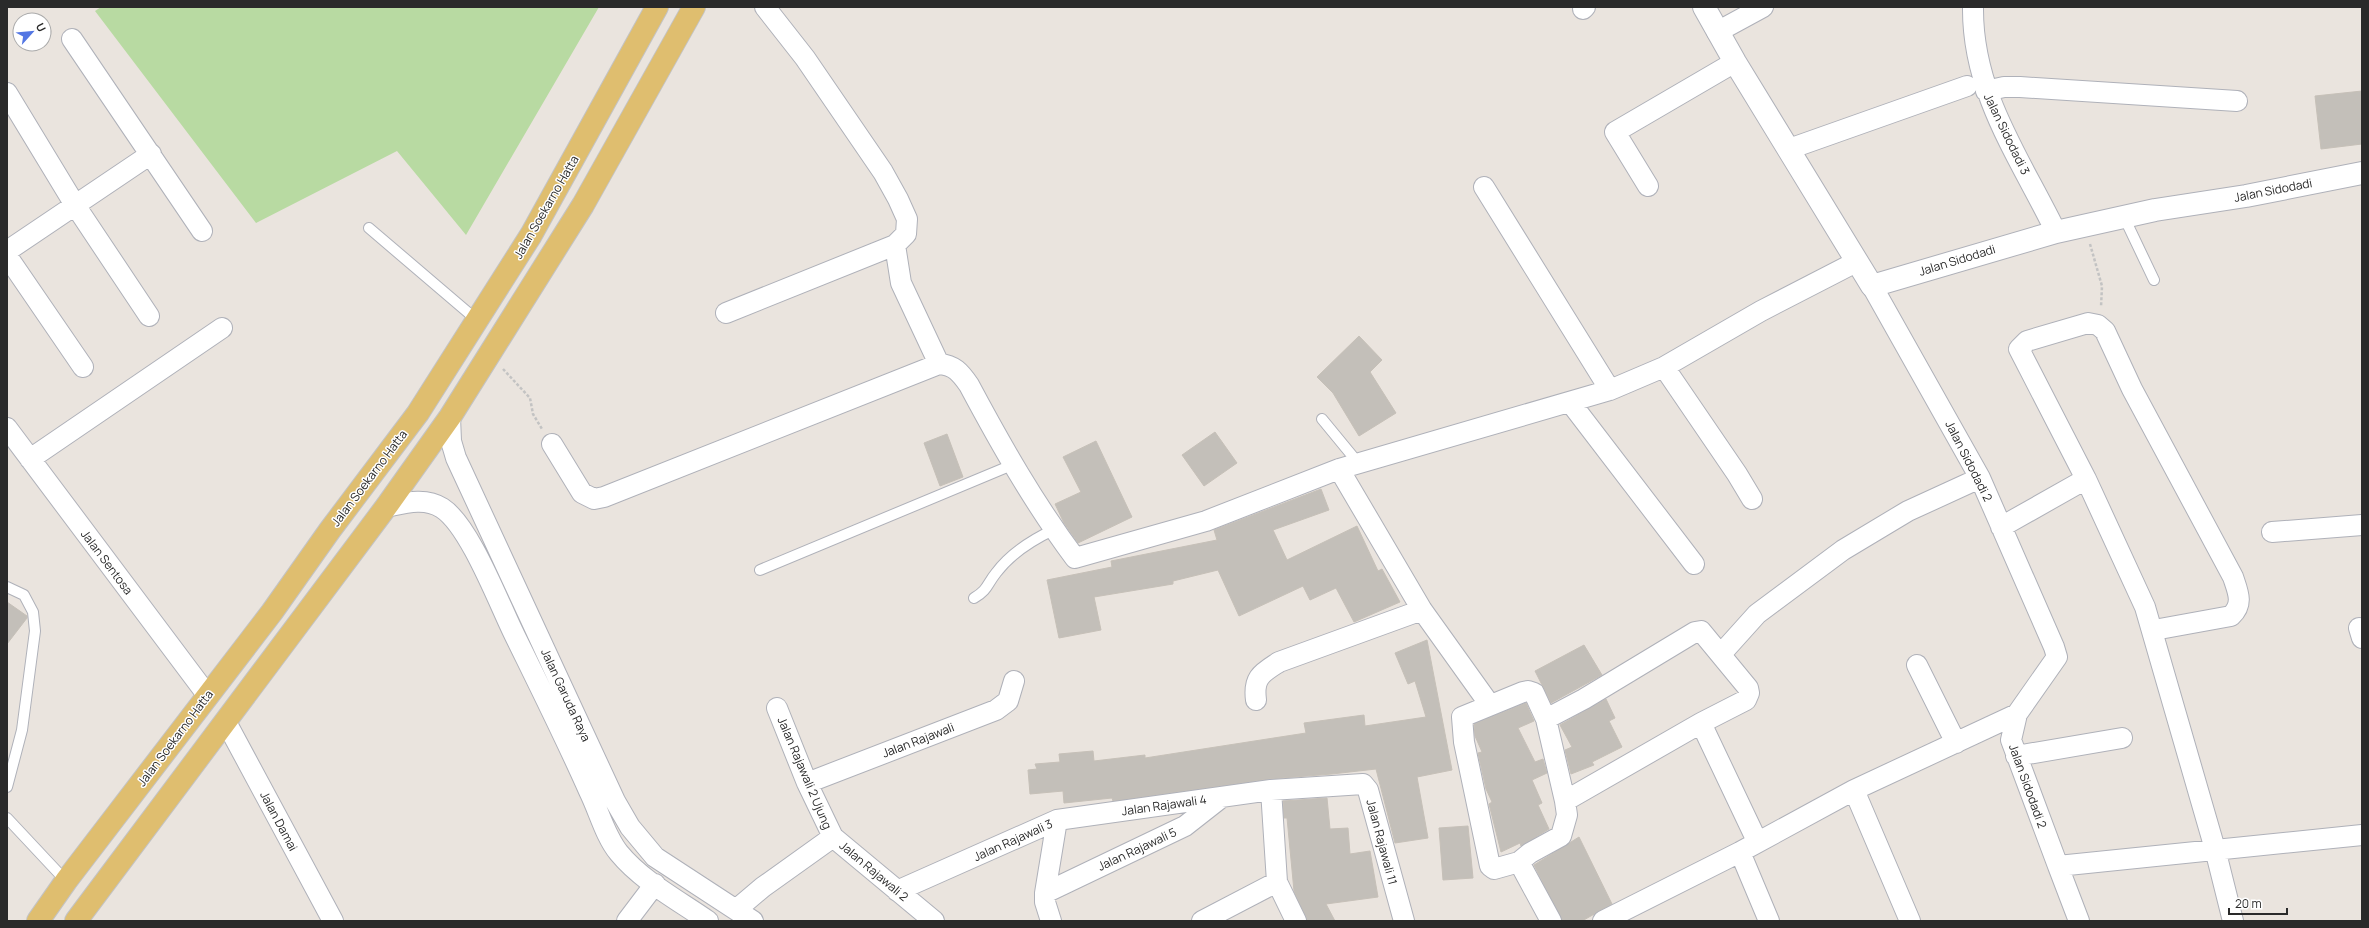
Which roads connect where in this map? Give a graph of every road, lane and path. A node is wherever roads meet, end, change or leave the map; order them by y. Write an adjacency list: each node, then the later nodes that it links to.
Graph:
1 (657, 7): 10 (main road, Jalan Soekarno Hatta)
2 (694, 7): 15 (main road)
3 (765, 7): 27 (street)
4 (1704, 7): 7 (street)
5 (1763, 7): 7 (street)
6 (1973, 7): 12 (street, Jalan Sidodadi 3)
7 (1717, 32): 9 (street)
8 (72, 39): 17 (street)
9 (1735, 62): 16 (street); 19 (street)
10 (614, 85): 15 (main road); 35 (main road, Jalan Soekarno Hatta)
11 (1967, 86): 16 (street)
12 (1986, 91): 14 (street); 26 (street, Jalan Sidodadi 3)
13 (7, 93): 21 (street)
14 (2237, 101)
15 (642, 102): 38 (main road)
16 (1789, 149): 30 (street)
17 (150, 154): 21 (street); 25 (street)
18 (2362, 173): 22 (street, Jalan Sidodadi)
19 (1648, 186)
20 (1484, 187): 42 (street)
21 (75, 205): 28 (street); 34 (street)
22 (2124, 217): 23 (street, Jalan Sidodadi); 31 (lane)
23 (2085, 225): 26 (street, Jalan Sidodadi); 36 (path)
24 (369, 228): 35 (lane)
25 (202, 231)
26 (2056, 232): 32 (street, Jalan Sidodadi)
27 (895, 246): 33 (street); 39 (street)
28 (7, 251)
29 (7, 256): 40 (street)
30 (1856, 262): 32 (street); 41 (street)
31 (2154, 280)
32 (1872, 286): 52 (street, Jalan Sidodadi 2)
33 (726, 313)
34 (150, 316)
35 (478, 321): 69 (main road, Jalan Soekarno Hatta)
36 (2098, 325): 53 (street); 65 (street)
37 (222, 328): 48 (street)
38 (490, 353): 44 (main road); 47 (path)
39 (939, 364): 47 (street); 50 (street)
40 (83, 367)
41 (1664, 367): 42 (street); 54 (street)
42 (1610, 390): 43 (street)
43 (1570, 402): 49 (street); 60 (street)
44 (450, 417): 55 (main road); 102 (street, Jalan Garuda Raya)
45 (1322, 419): 49 (lane)
46 (7, 428): 48 (street, Jalan Sentosa)
47 (552, 444)
48 (30, 459): 69 (street, Jalan Sentosa)
49 (1359, 464): 51 (street)
50 (1012, 465): 58 (street); 61 (lane)
51 (1339, 469): 58 (street); 64 (street)
52 (1980, 478): 57 (street, Jalan Sidodadi 2); 66 (street)
53 (2086, 479): 57 (street); 65 (street)
54 (1752, 499)
55 (386, 507): 75 (main road); 99 (street, Jalan Garuda Raya)
56 (2362, 525): 59 (street)
57 (2001, 527): 73 (street, Jalan Sidodadi 2)
58 (1053, 530): 63 (lane)
59 (2272, 532)
60 (1694, 564)
61 (760, 570)
62 (7, 587): 81 (lane)
63 (974, 598)
64 (1422, 610): 70 (street); 71 (street)
65 (2154, 630): 93 (street)
66 (1721, 654): 74 (street); 76 (street)
67 (1917, 665): 78 (street)
68 (1014, 681): 80 (street, Jalan Rajawali)
69 (208, 696): 97 (main road, Jalan Soekarno Hatta)
70 (1256, 700)
71 (1490, 705): 74 (street); 95 (street)
72 (777, 708): 80 (street, Jalan Rajawali 2 Ujung)
73 (2017, 714): 78 (street); 79 (street, Jalan Sidodadi 2)
74 (1546, 719): 85 (street)
75 (226, 722): 105 (main road); 106 (street, Jalan Damai)
76 (1700, 723): 85 (street); 92 (street)
77 (2122, 738): 79 (street)
78 (1956, 743): 83 (street)
79 (2016, 756): 96 (street, Jalan Sidodadi 2)
80 (808, 783): 90 (street, Jalan Rajawali 2 Ujung)
81 (7, 787)
82 (1271, 790): 84 (street, Jalan Rajawali 4); 98 (street); 114 (street, Jalan Rajawali 11)
83 (1854, 790): 92 (street); 118 (street)
84 (1222, 797): 86 (street, Jalan Rajawali 4); 91 (street, Jalan Rajawali 5)
85 (1565, 801): 95 (street)
86 (1157, 806): 88 (street, Jalan Rajawali 4); 91 (street)
87 (7, 818): 97 (lane)
88 (1058, 820): 100 (street, Jalan Rajawali 3); 101 (street, Jalan Rajawali 3)
89 (2362, 835): 93 (street)
90 (833, 837): 100 (street, Jalan Rajawali 2); 102 (street, Jalan Rajawali 2)
91 (1160, 838): 101 (street, Jalan Rajawali 5)
92 (1757, 841): 94 (street)
93 (2215, 849): 96 (street); 120 (street)
94 (1740, 852): 103 (street); 117 (street)
95 (1519, 862): 115 (street)
96 (2058, 866): 119 (street, Jalan Sidodadi 2)
97 (66, 881): 104 (main road, Jalan Soekarno Hatta)
98 (1277, 882): 112 (street); 113 (street)
99 (655, 884): 107 (street); 108 (street, Jalan Garuda Raya)
100 (897, 891): 110 (street, Jalan Rajawali 2)
101 (1045, 893): 111 (street, Jalan Rajawali 3)
102 (737, 909): 109 (street, Jalan Garuda Raya)
103 (1630, 914): 116 (street)
104 (38, 921)
105 (76, 921)
106 (333, 921)
107 (627, 921)
108 (708, 921)
109 (753, 921)
110 (934, 921)
111 (1051, 921)
112 (1202, 921)
113 (1296, 921)
114 (1402, 921)
115 (1552, 921)
116 (1603, 921)
117 (1769, 921)
118 (1910, 921)
119 (2079, 921)
120 (2233, 921)

